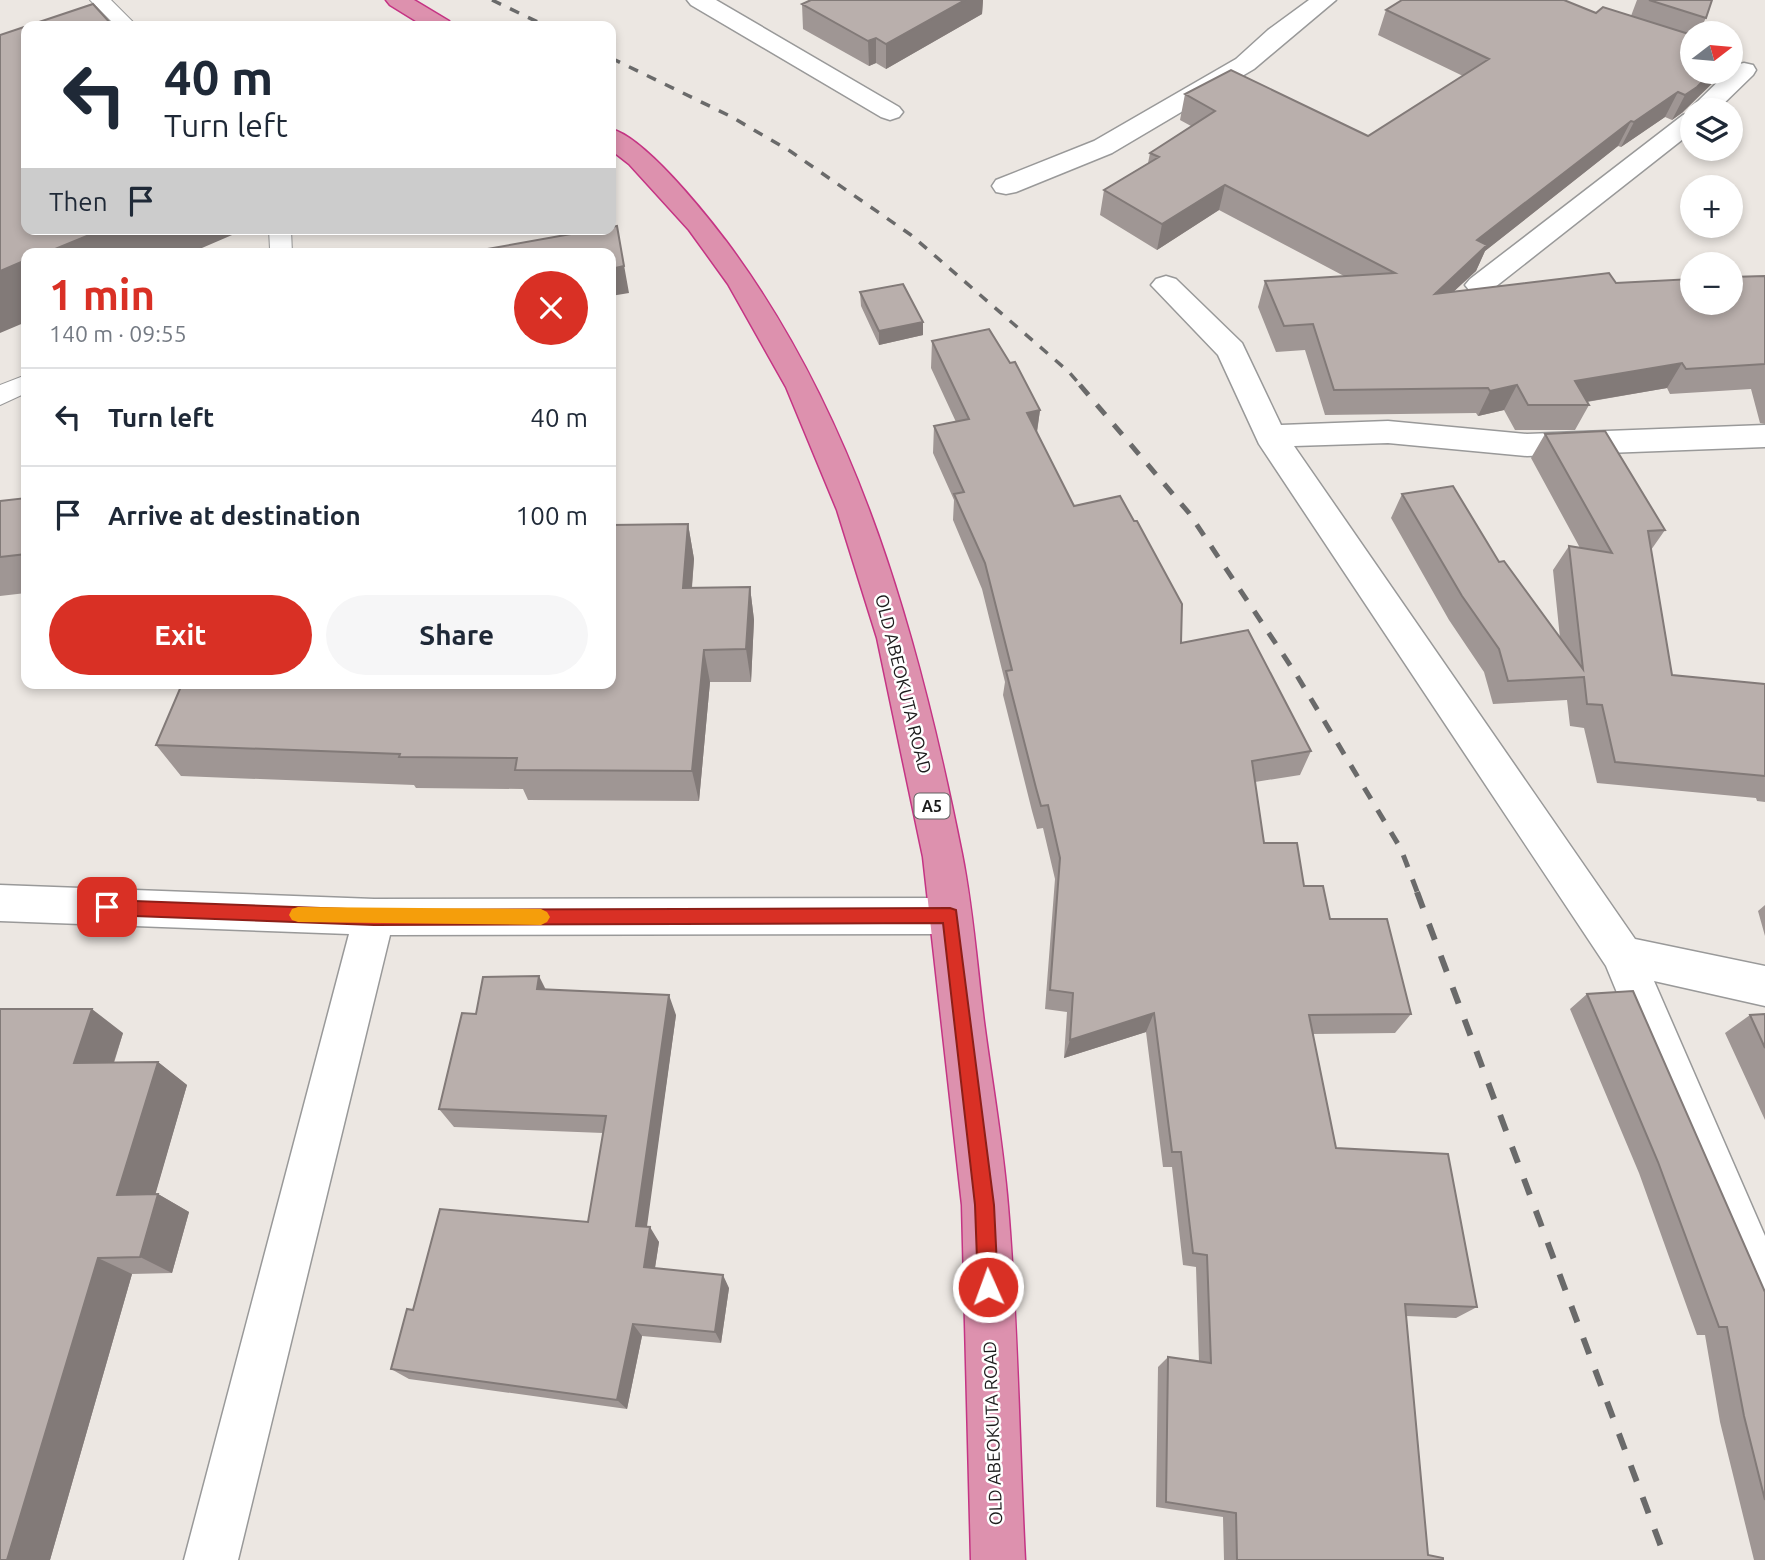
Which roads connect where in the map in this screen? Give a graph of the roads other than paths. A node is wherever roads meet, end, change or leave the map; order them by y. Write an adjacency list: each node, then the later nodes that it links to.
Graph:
1 (100, 0): 5 (lane)
2 (398, 0): 6 (highway)
3 (699, 0): 9 (street)
4 (1324, 0): 12 (street)
5 (122, 21)
6 (432, 21)
7 (1747, 70): 8 (street)
8 (1716, 98)
9 (890, 112)
10 (1680, 129): 14 (street)
11 (616, 141): 20 (highway, OLD ABEOKUTA ROAD / A5)
12 (1006, 186)
13 (1166, 285): 17 (street)
14 (1480, 285)
15 (21, 386): 16 (lane)
16 (0, 396)
17 (1270, 436): 18 (street); 22 (street)
18 (1765, 436)
19 (0, 903): 21 (street)
20 (950, 916): 21 (street); 26 (highway, OLD ABEOKUTA ROAD / A5)
21 (374, 917): 25 (street)
22 (1622, 955): 23 (street); 24 (street)
23 (1765, 986)
24 (1765, 1293)
25 (211, 1560)
26 (999, 1560)

